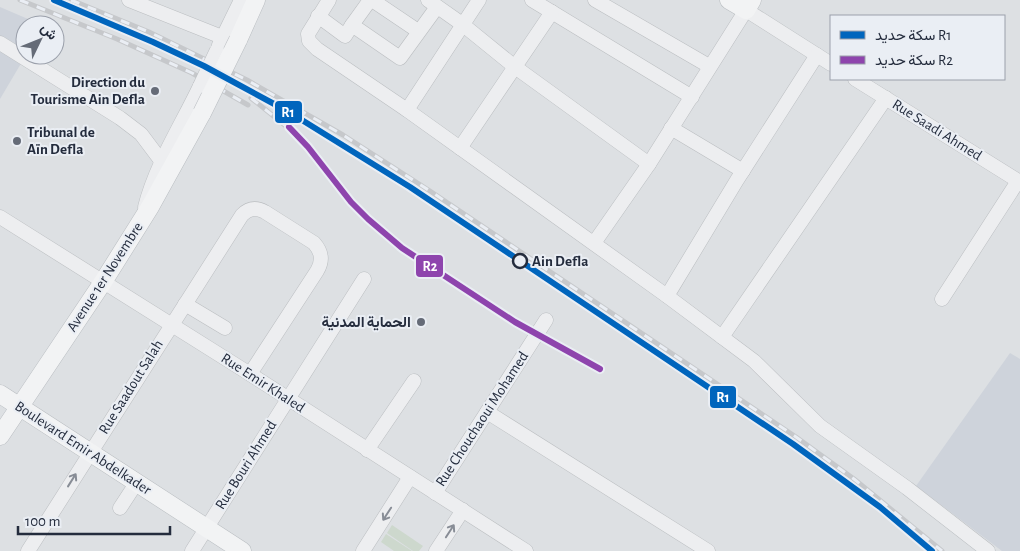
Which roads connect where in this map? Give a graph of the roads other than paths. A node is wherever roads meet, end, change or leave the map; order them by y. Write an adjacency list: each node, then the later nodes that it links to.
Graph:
1 (129, 0): 16 (street)
2 (242, 0): 16 (street)
3 (256, 0): 16 (main road, Avenue 1er Novembre)
4 (329, 0): 12 (street)
5 (371, 0): 14 (street); 15 (street)
6 (479, 0): 13 (street)
7 (532, 0): 11 (street)
8 (595, 0): 20 (street)
9 (740, 3): 18 (street); 20 (street)
10 (432, 4): 13 (street); 15 (street)
11 (552, 12): 21 (street); 23 (street)
12 (318, 16): 14 (street); 25 (street)
13 (462, 24): 21 (street); 25 (street)
14 (352, 25): 15 (street)
15 (418, 31)
16 (226, 42): 28 (street, bridge); 33 (main road, Avenue 1er Novembre, bridge)
17 (0, 43): 28 (street)
18 (817, 55): 19 (street); 30 (street)
19 (830, 63)
20 (709, 66): 23 (street)
21 (515, 67): 27 (street); 29 (street)
22 (857, 80): 24 (street, Rue Saadi Ahmed)
23 (692, 98): 26 (street)
24 (886, 98): 31 (street, Rue Saadi Ahmed); 43 (street)
25 (407, 110): 27 (street)
26 (672, 128): 29 (street); 30 (street)
27 (460, 148): 34 (street)
28 (162, 162): 33 (street)
29 (650, 164): 34 (street)
30 (743, 171): 37 (street)
31 (1019, 182): 38 (street)
32 (0, 216): 36 (street, Rue Emir Khaled)
33 (142, 219): 36 (main road, Avenue 1er Novembre)
34 (594, 243): 37 (street)
35 (364, 279): 47 (street, Rue Bouri Ahmed)
36 (103, 282): 41 (street, Rue Emir Khaled); 48 (main road, Avenue 1er Novembre)
37 (667, 296): 43 (street)
38 (942, 299)
39 (185, 304): 41 (street, Rue Saadout Salah); 42 (street); 44 (street, Rue Saadout Salah)
40 (546, 320): 49 (street, Rue Chouchaoui Mohamed)
41 (171, 324): 44 (street, Rue Emir Khaled); 52 (street, Rue Saadout Salah)
42 (225, 328)
43 (722, 337): 66 (street)
44 (250, 374): 47 (street, Rue Emir Khaled)
45 (414, 381): 51 (street)
46 (0, 394): 48 (main road, Boulevard Emir Abdelkader)
47 (287, 398): 51 (street, Rue Emir Khaled); 58 (street, Rue Bouri Ahmed)
48 (19, 406): 50 (main road, Avenue 1er Novembre); 52 (main road, Boulevard Emir Abdelkader)
49 (487, 412): 55 (street, Rue Chouchaoui Mohamed); 65 (street)
50 (0, 436)
51 (367, 450): 53 (street, Rue Emir Khaled)
52 (90, 452): 54 (main road, Boulevard Emir Abdelkader); 59 (street, Rue Saadout Salah, one-way to 52)
53 (410, 477): 55 (street, Rue Emir Khaled); 62 (street, one-way to 62)
54 (137, 482): 56 (street); 58 (main road, Boulevard Emir Abdelkader)
55 (435, 493): 57 (street, Rue Emir Khaled)
56 (120, 508)
57 (463, 510): 63 (street, one-way to 57); 64 (street, Rue Emir Khaled)
58 (206, 529): 60 (street, Rue Bouri Ahmed); 61 (main road, Boulevard Emir Abdelkader)
59 (34, 549)
60 (192, 551)
61 (242, 551)
62 (363, 551)
63 (436, 551)
64 (526, 551)
65 (708, 551)
66 (988, 551)

